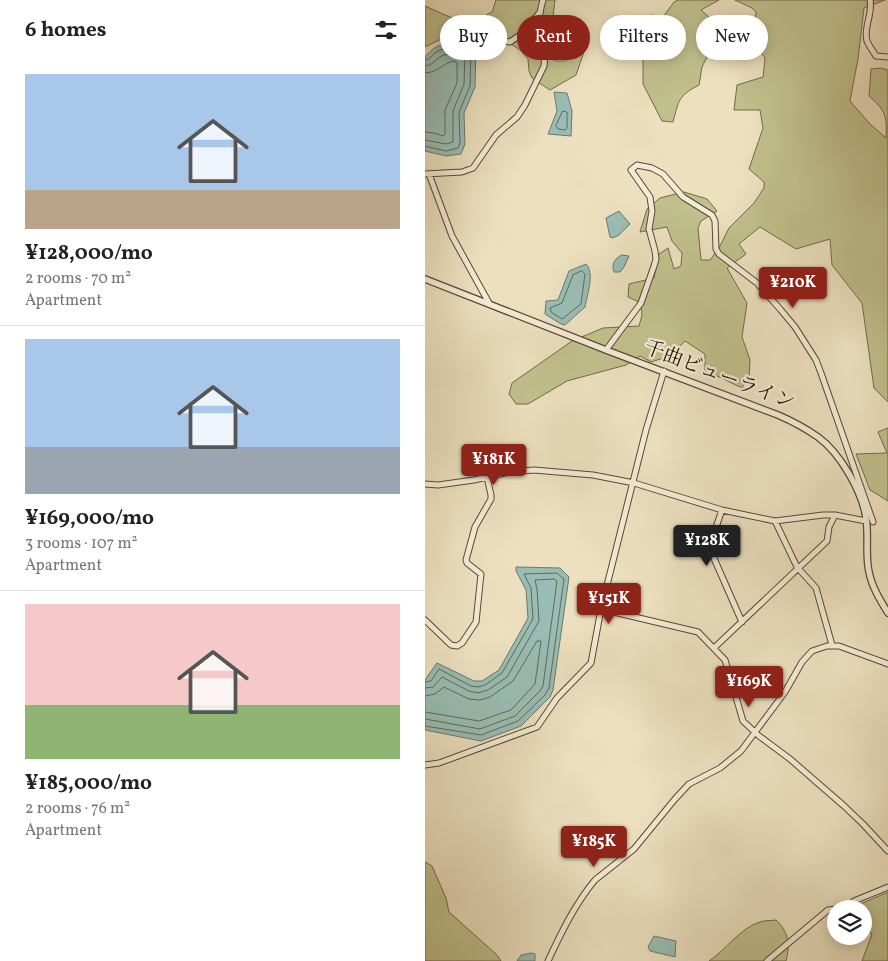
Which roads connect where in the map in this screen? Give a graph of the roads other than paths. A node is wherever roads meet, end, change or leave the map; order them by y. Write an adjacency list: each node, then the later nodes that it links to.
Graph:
1 (543, 0): 3 (street)
2 (870, 0): 5 (street)
3 (541, 12): 4 (street); 6 (street)
4 (507, 41)
5 (888, 57)
6 (427, 174): 8 (street)
7 (425, 279): 8 (street, 千曲ビューライン)
8 (489, 303): 9 (street, 千曲ビューライン)
9 (606, 350): 10 (street, 千曲ビューライン); 17 (street)
10 (664, 371): 12 (street); 17 (street, 千曲ビューライン)
11 (487, 477): 12 (street); 13 (street); 21 (street)
12 (634, 482): 14 (street); 19 (street)
13 (425, 484)
14 (722, 510): 16 (street); 22 (street)
15 (835, 515): 16 (street); 17 (street); 18 (street)
16 (775, 521): 18 (street)
17 (870, 522): 20 (street, 千曲ビューライン)
18 (798, 570): 22 (street); 23 (street)
19 (601, 609): 24 (street); 27 (street)
20 (888, 613)
21 (425, 620)
22 (742, 622): 24 (street)
23 (832, 645): 25 (street); 26 (street)
24 (714, 648): 26 (street)
25 (888, 664)
26 (756, 732): 28 (street); 32 (street)
27 (425, 765)
28 (888, 851)
29 (888, 887): 30 (street)
30 (856, 900)
31 (827, 911): 33 (street)
32 (548, 961)
33 (767, 961)

